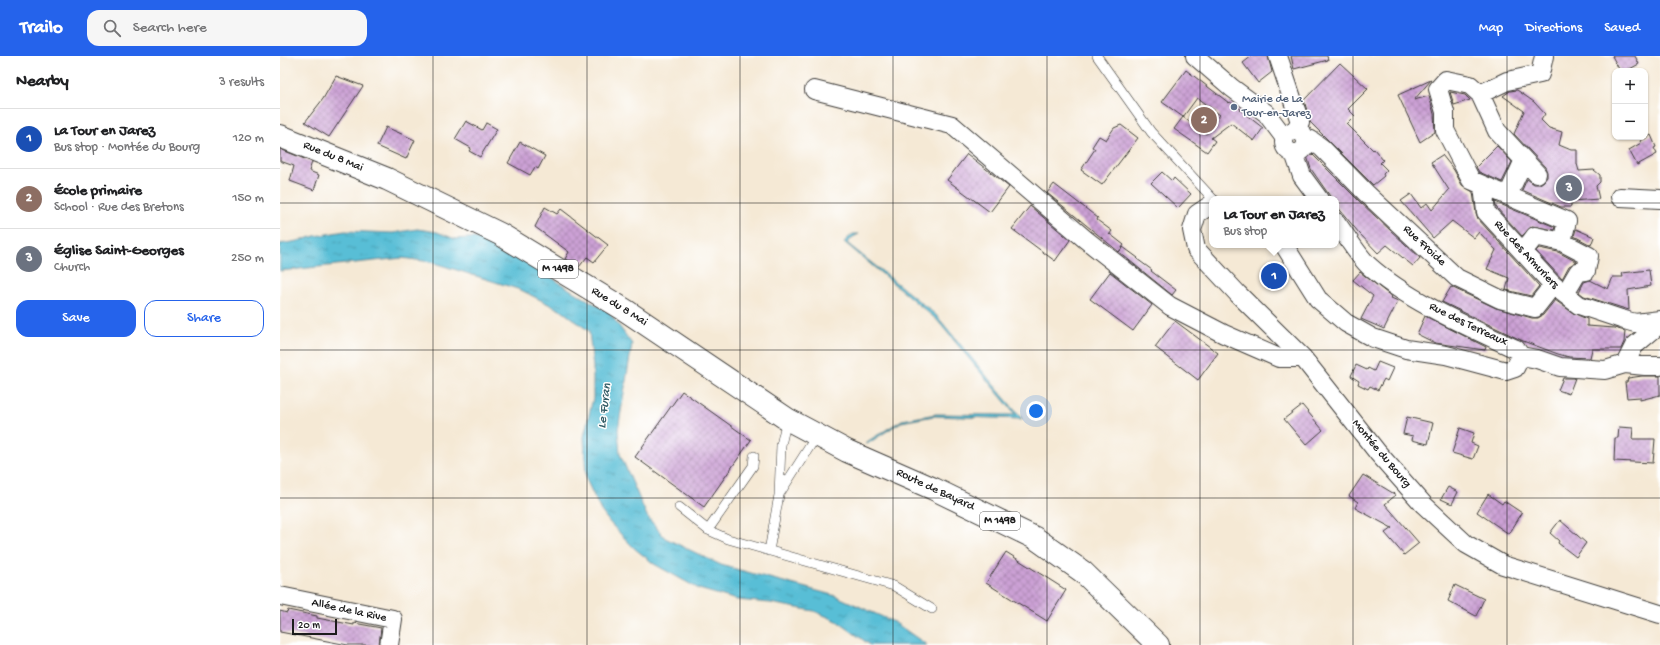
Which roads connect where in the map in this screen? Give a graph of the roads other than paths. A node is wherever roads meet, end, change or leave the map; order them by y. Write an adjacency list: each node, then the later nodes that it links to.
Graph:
1 (1097, 56): 13 (lane)
2 (1196, 56): 8 (street)
3 (1278, 56): 8 (street)
4 (1544, 56): 6 (street)
5 (814, 90): 26 (street)
6 (1480, 94): 9 (street); 11 (street)
7 (280, 136): 29 (main road, Rue du 8 Mai / M 1498)
8 (1295, 141): 14 (street); 22 (street, Rue Froide)
9 (1524, 160): 10 (street); 12 (street)
10 (1537, 174)
11 (1483, 186): 12 (street); 21 (street, Rue des Armuriers)
12 (1508, 195): 19 (street)
13 (1209, 196)
14 (1317, 196)
15 (1620, 196): 16 (street)
16 (1660, 199)
17 (1209, 206): 26 (street, Montée du Bourg)
18 (1339, 226): 25 (street, Rue des Terreaux)
19 (1562, 242): 21 (street); 22 (street)
20 (1286, 248): 25 (street)
21 (1520, 249): 22 (street, Rue des Armuriers)
22 (1559, 290): 23 (street, Rue des Armuriers)
23 (1660, 320)
24 (1660, 324): 27 (street)
25 (1521, 356): 27 (street, Rue des Terreaux)
26 (1303, 358): 38 (street, Montée du Bourg)
27 (1625, 364): 28 (street)
28 (1660, 366)
29 (787, 419): 30 (main road, Rue du 8 Mai / M 1498); 32 (lane)
30 (817, 435): 32 (lane); 40 (main road, Route de Bayard / M 1498)
31 (754, 456): 34 (lane)
32 (779, 495): 35 (lane)
33 (679, 507): 34 (lane)
34 (708, 530): 35 (lane)
35 (769, 551): 37 (lane)
36 (280, 596): 39 (street, Allée de la Rive)
37 (932, 609)
38 (1660, 614)
39 (389, 645)
40 (1158, 645)

